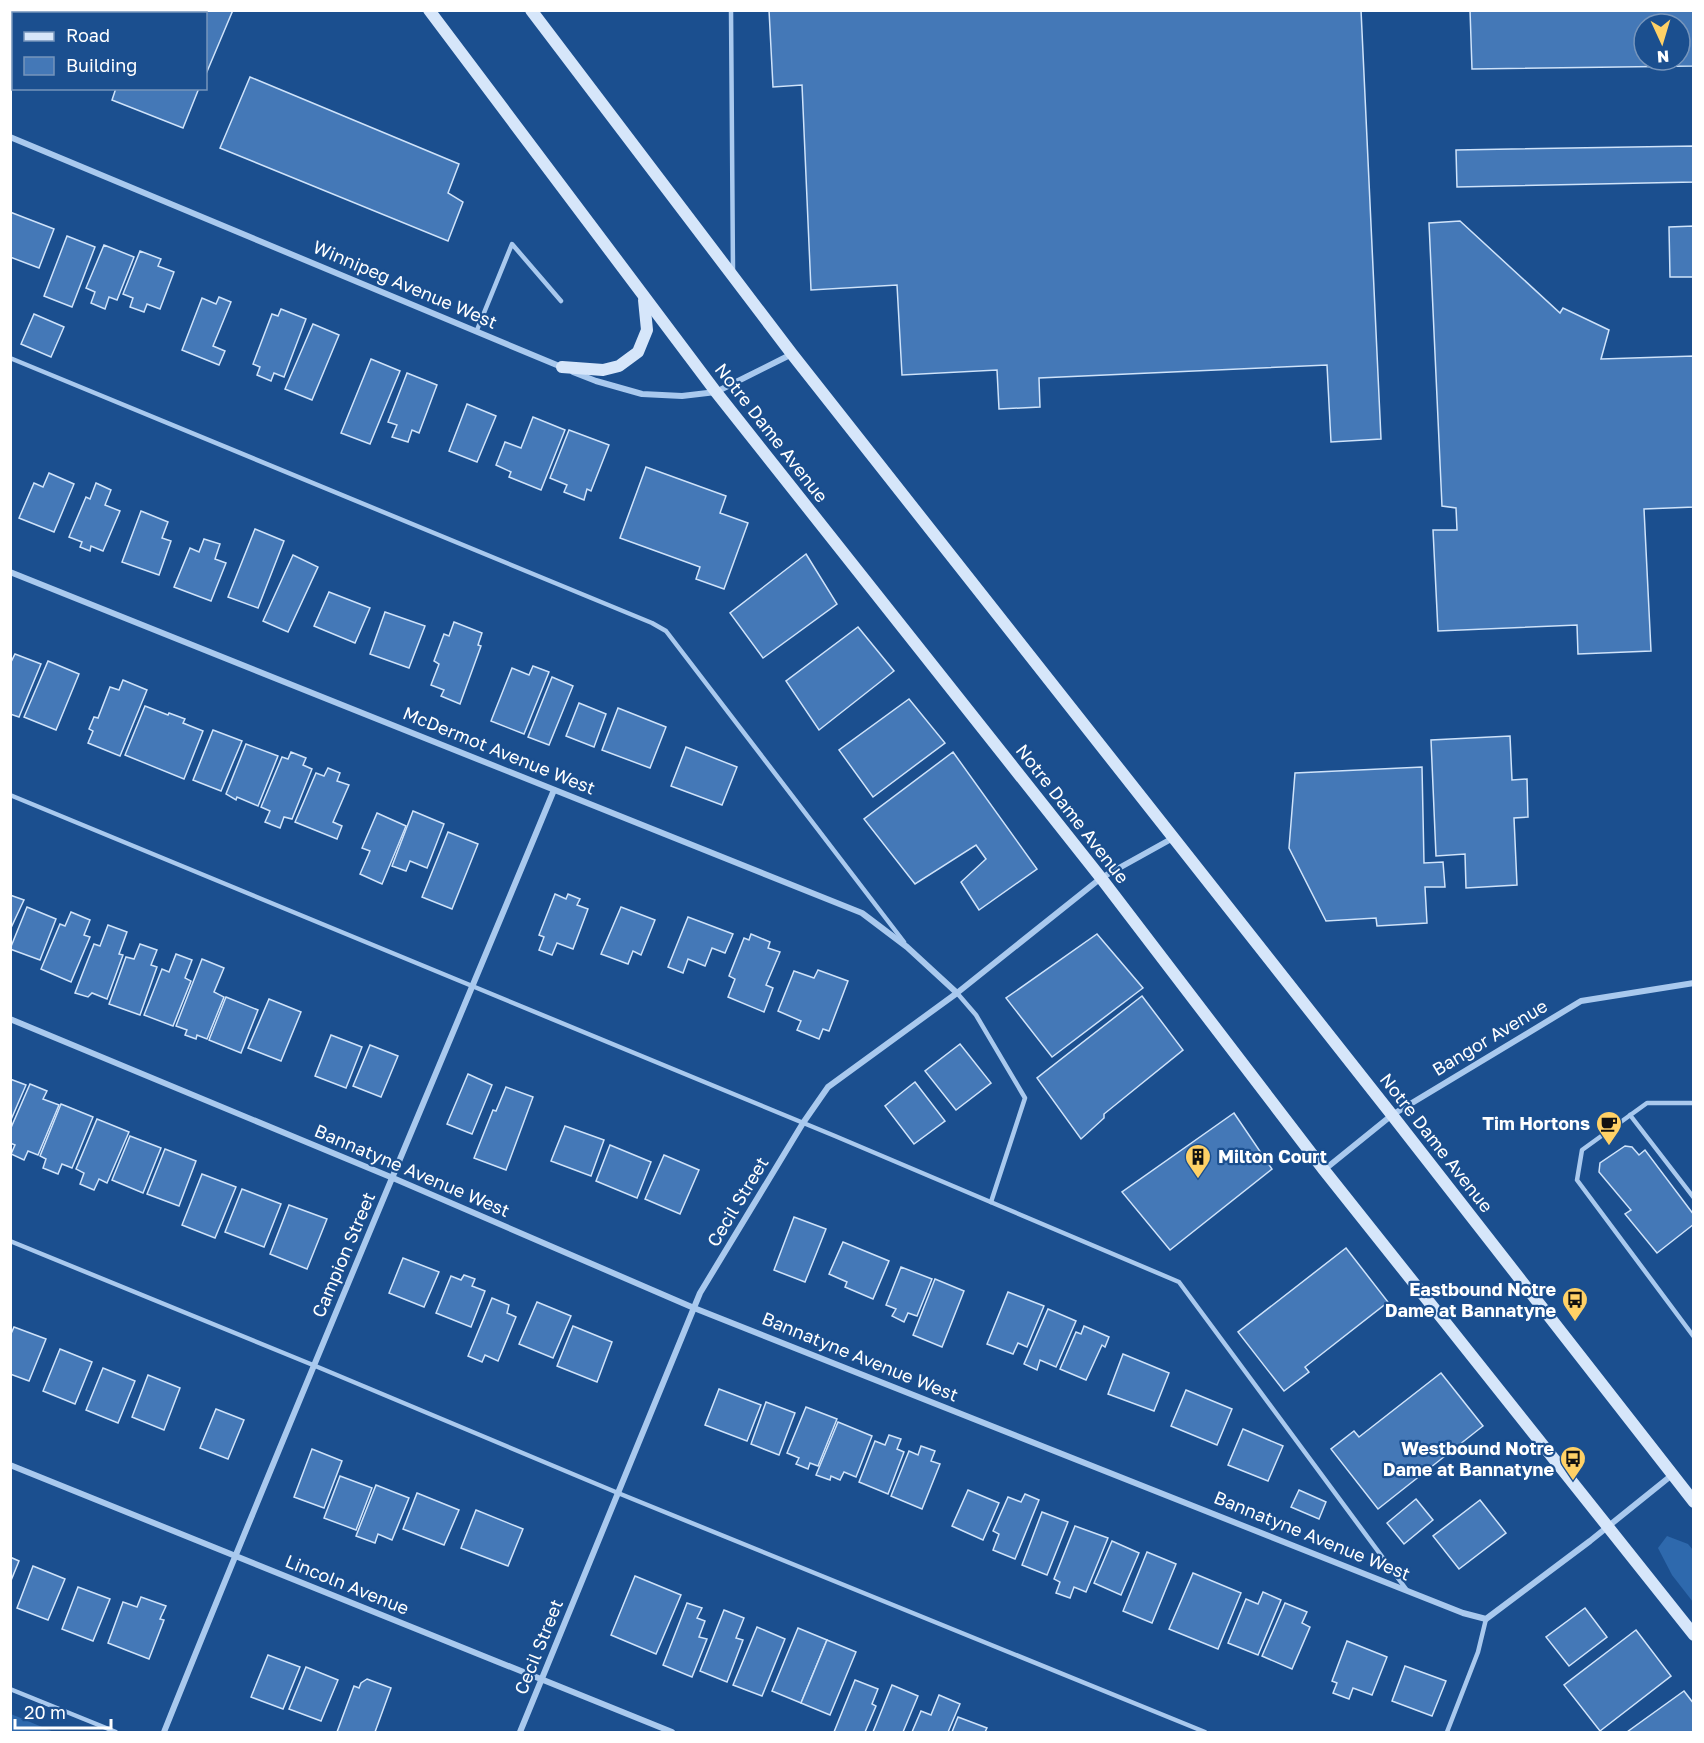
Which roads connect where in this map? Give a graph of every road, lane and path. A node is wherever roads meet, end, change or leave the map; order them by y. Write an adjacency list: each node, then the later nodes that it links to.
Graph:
1 (429, 10): 6 (main road, Notre Dame Avenue)
2 (531, 10): 5 (main road, Notre Dame Avenue)
3 (731, 10): 5 (lane)
4 (10, 137): 8 (street, Winnipeg Avenue West)
5 (733, 276): 9 (main road, Notre Dame Avenue)
6 (644, 299): 11 (main road); 12 (main road, Notre Dame Avenue)
7 (561, 301): 8 (lane)
8 (477, 330): 11 (street, Winnipeg Avenue West)
9 (792, 354): 12 (street, Winnipeg Avenue West); 16 (main road, Notre Dame Avenue)
10 (10, 358): 18 (lane)
11 (561, 367): 12 (street, Winnipeg Avenue West)
12 (716, 392): 17 (main road, Notre Dame Avenue)
13 (10, 572): 14 (street, McDermot Avenue West)
14 (554, 790): 18 (street, McDermot Avenue West); 20 (street, Campion Street)
15 (10, 795): 20 (lane)
16 (1173, 838): 17 (street, Cecil Street); 24 (main road, Notre Dame Avenue)
17 (1101, 878): 21 (street, Cecil Street); 27 (main road, Notre Dame Avenue)
18 (907, 947): 21 (street, McDermot Avenue West)
19 (1694, 983): 24 (street, Bangor Avenue)
20 (471, 986): 26 (lane); 28 (street, Campion Street)
21 (957, 993): 26 (street, Cecil Street); 30 (lane)
22 (10, 1019): 28 (street, Bannatyne Avenue West)
23 (1694, 1103): 25 (lane)
24 (1392, 1115): 27 (street, Bangor Avenue); 36 (main road, Notre Dame Avenue)
25 (1630, 1115): 29 (lane); 33 (lane)
26 (803, 1123): 30 (lane); 32 (street, Cecil Street)
27 (1324, 1170): 39 (main road, Notre Dame Avenue)
28 (393, 1178): 32 (street, Bannatyne Avenue West); 34 (street, Campion Street)
29 (1694, 1198)
30 (991, 1202): 41 (lane)
31 (10, 1242): 34 (lane)
32 (694, 1308): 37 (street, Cecil Street); 41 (street, Bannatyne Avenue West)
33 (1694, 1337)
34 (313, 1365): 37 (lane); 40 (street, Campion Street)
35 (10, 1465): 40 (street, Lincoln Avenue)
36 (1672, 1475): 38 (main road, Notre Dame Avenue); 39 (street)
37 (618, 1493): 44 (street, Cecil Street); 50 (lane)
38 (1694, 1502)
39 (1608, 1527): 42 (street); 43 (main road, Notre Dame Avenue)
40 (235, 1555): 44 (street, Lincoln Avenue); 47 (street, Campion Street)
41 (1406, 1589): 42 (street, Bannatyne Avenue West)
42 (1486, 1619): 51 (lane)
43 (1694, 1635)
44 (542, 1680): 48 (street, Cecil Street); 49 (street, Lincoln Avenue)
45 (10, 1689): 46 (lane)
46 (116, 1732)
47 (164, 1732)
48 (520, 1732)
49 (672, 1732)
50 (1205, 1732)
51 (1447, 1732)

